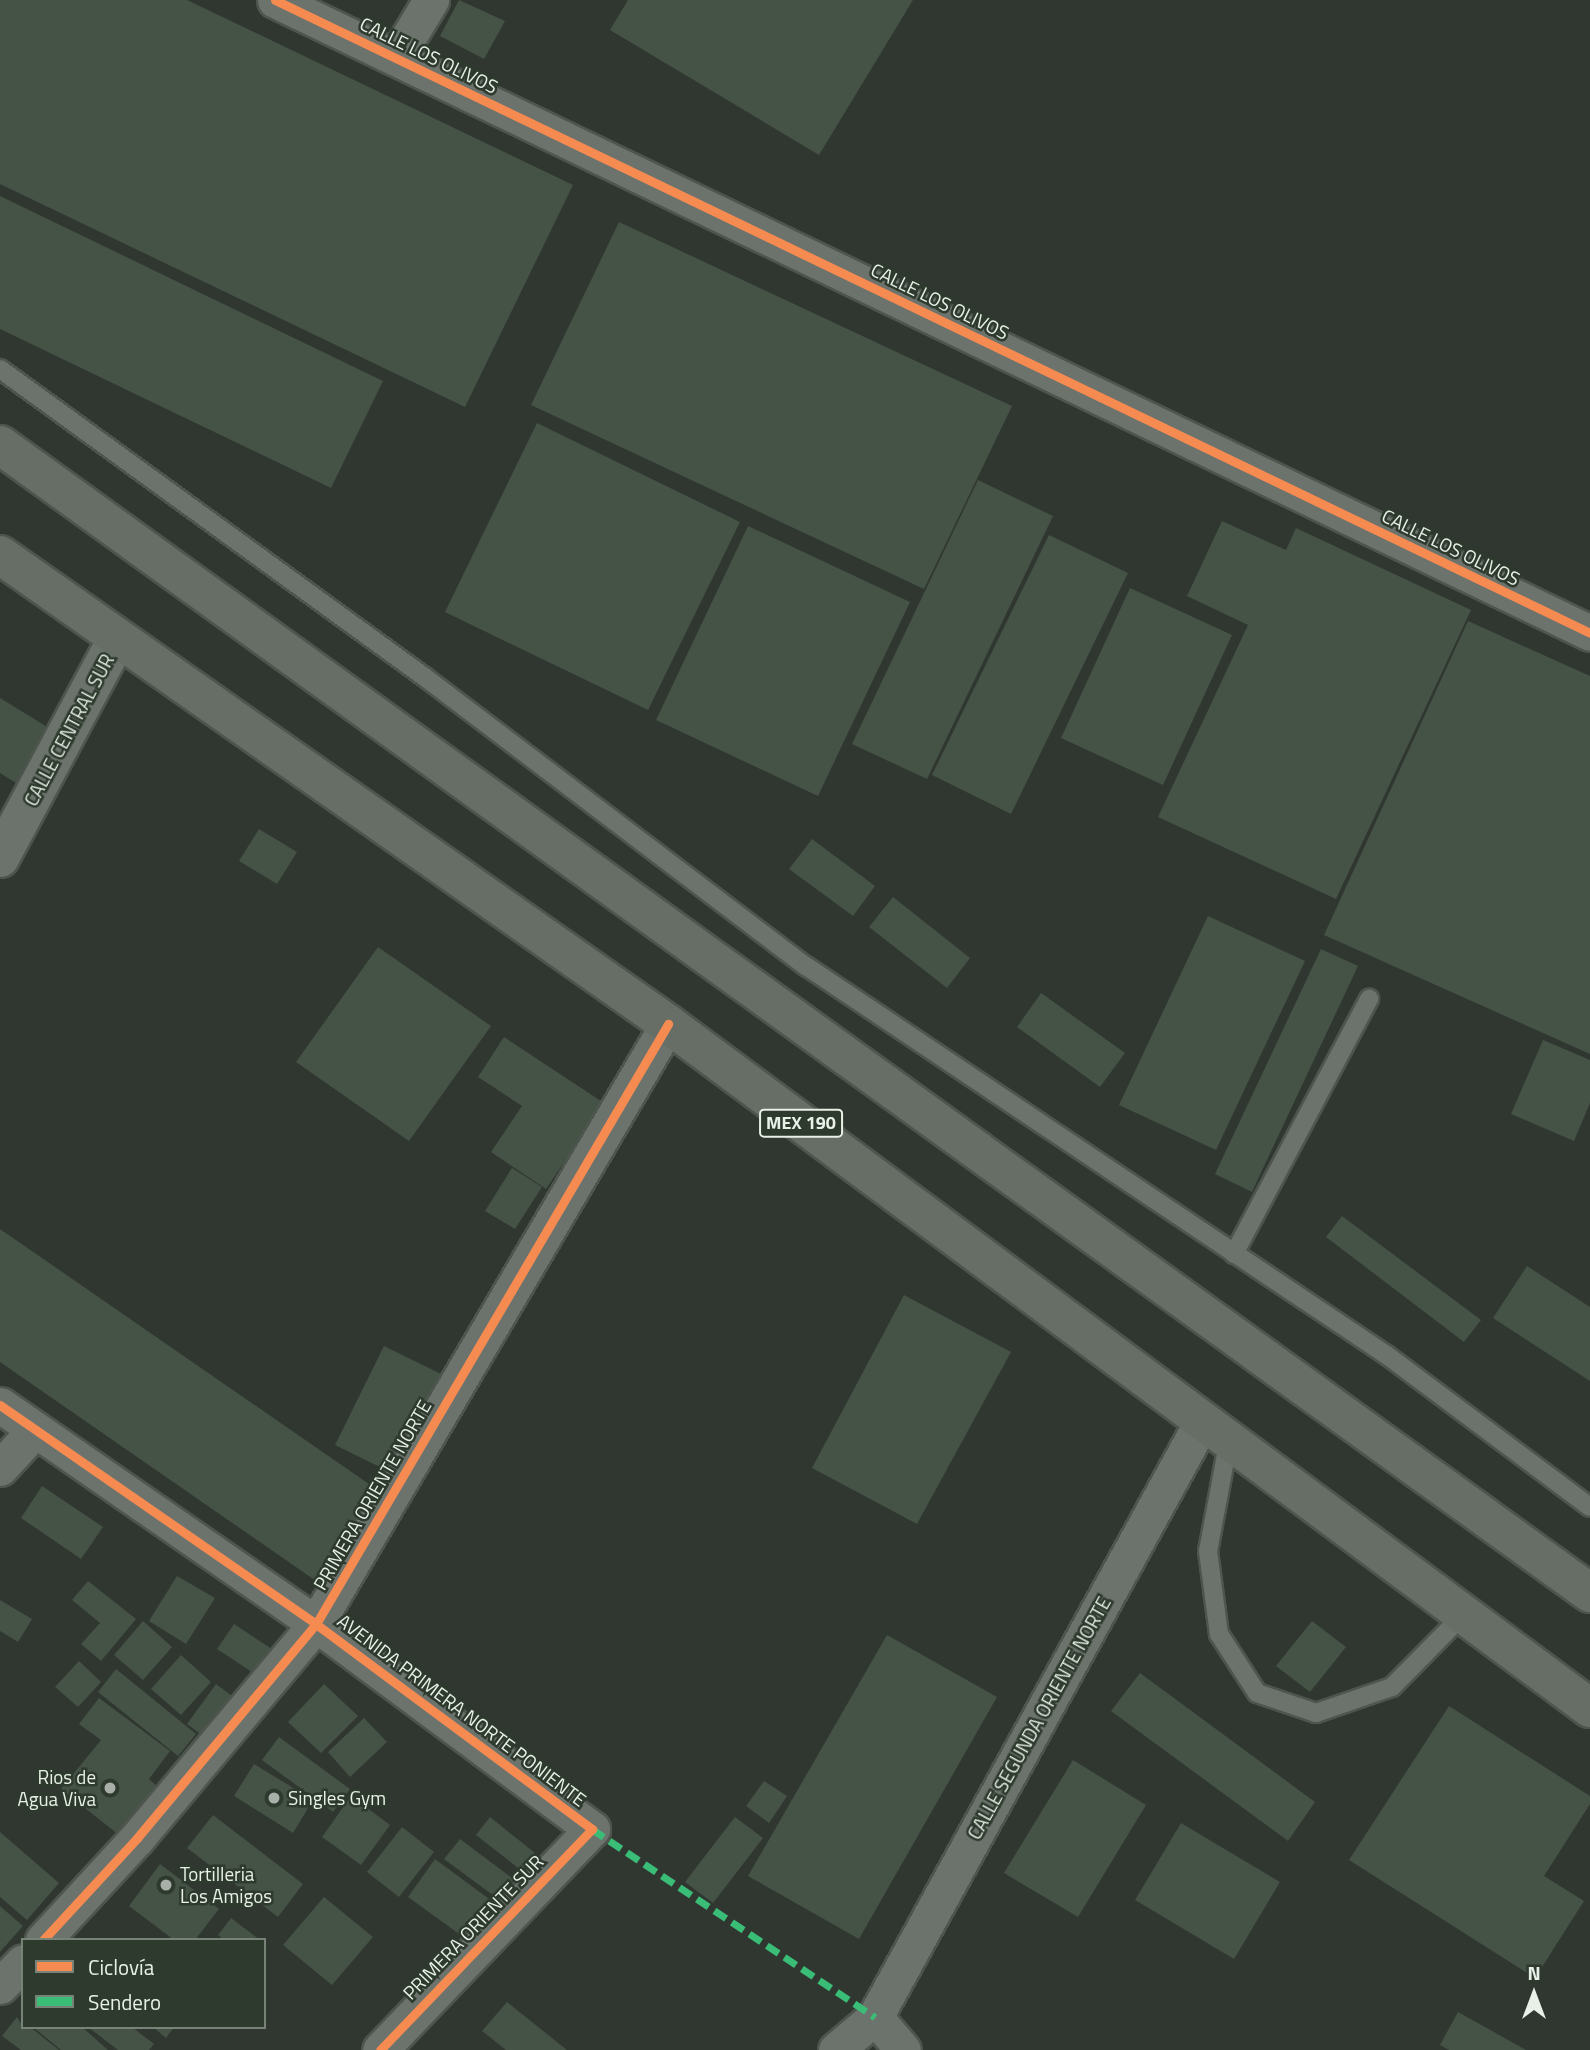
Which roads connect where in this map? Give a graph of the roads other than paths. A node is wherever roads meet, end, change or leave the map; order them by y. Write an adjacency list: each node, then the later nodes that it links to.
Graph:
1 (275, 0): 3 (street, CALLE LOS OLIVOS)
2 (431, 0): 3 (street)
3 (396, 58): 7 (street, CALLE LOS OLIVOS)
4 (0, 369): 12 (lane)
5 (0, 445): 18 (main road)
6 (0, 555): 8 (main road, MEX 190)
7 (1590, 633)
8 (117, 639): 9 (street, CALLE CENTRAL SUR); 11 (main road, MEX 190)
9 (0, 858)
10 (1369, 999): 12 (lane)
11 (668, 1024): 14 (main road, MEX 190); 20 (street, PRIMERA ORIENTE NORTE)
12 (1234, 1254): 17 (lane)
13 (0, 1405): 15 (street, AVENIDA PRIMERA NORTE PONIENTE)
14 (1216, 1429): 19 (main road, MEX 190); 19 (lane); 26 (street, CALLE SEGUNDA ORIENTE NORTE)
15 (34, 1432): 16 (street); 20 (street, AVENIDA PRIMERA NORTE PONIENTE)
16 (0, 1468)
17 (1590, 1507)
18 (1590, 1593)
19 (1464, 1615): 21 (main road, MEX 190)
20 (317, 1624): 22 (street, AVENIDA PRIMERA NORTE PONIENTE); 23 (street, PRIMERA ORIENTE NORTE)
21 (1590, 1708)
22 (592, 1829): 27 (street, PRIMERA ORIENTE SUR)
23 (45, 1938)
24 (21, 1964): 25 (street)
25 (0, 1986)
26 (875, 2017): 28 (street); 29 (street)
27 (380, 2050)
28 (836, 2050)
29 (903, 2050)

